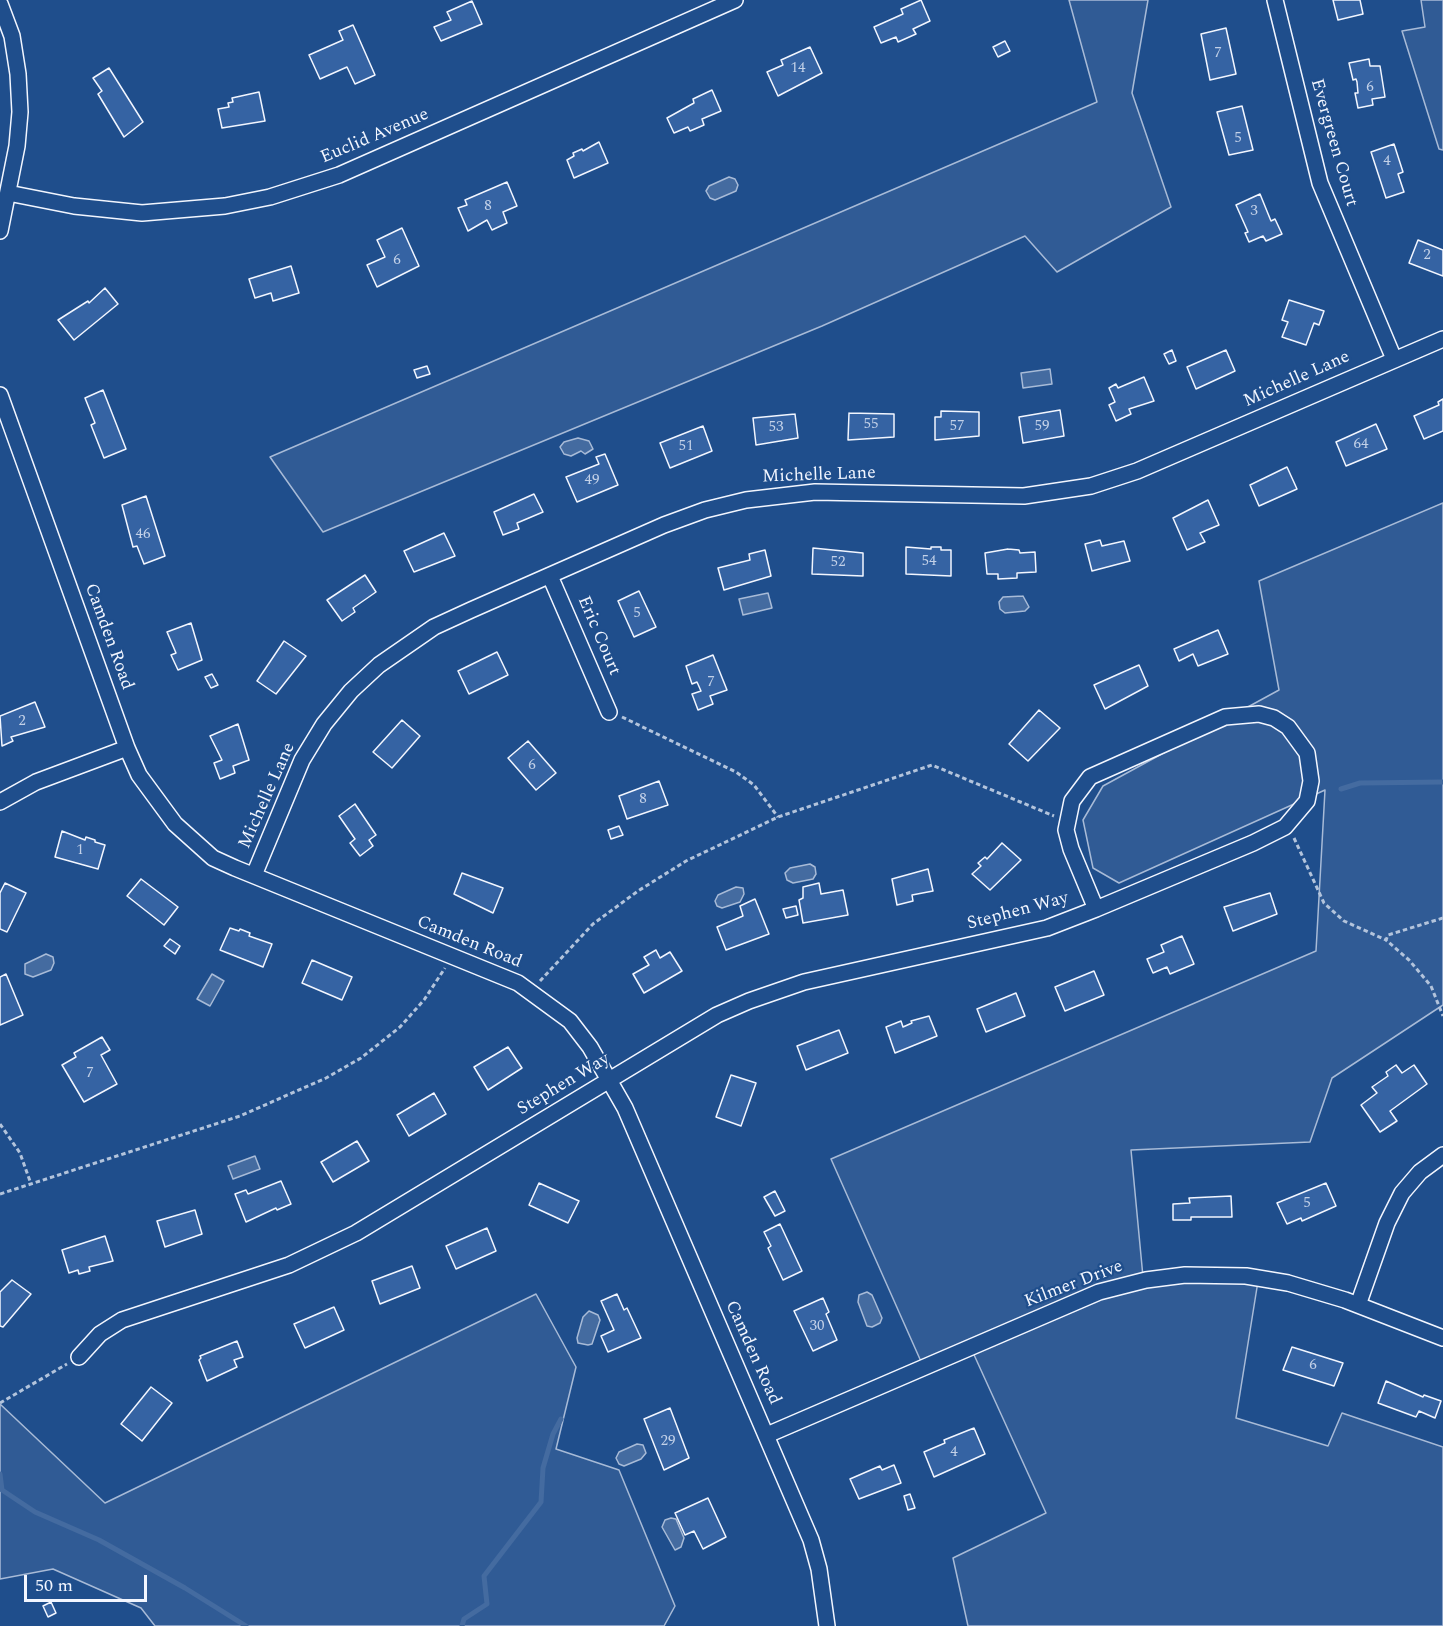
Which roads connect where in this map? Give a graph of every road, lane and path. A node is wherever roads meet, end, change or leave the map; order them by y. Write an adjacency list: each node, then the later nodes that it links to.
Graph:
1 (735, 0): 4 (street, Euclid Avenue)
2 (1275, 0): 7 (street, Evergreen Court)
3 (0, 4): 4 (street)
4 (8, 193): 5 (street)
5 (0, 231)
6 (1443, 339): 7 (street, Michelle Lane)
7 (1394, 359): 9 (street, Michelle Lane)
8 (0, 395): 11 (street, Camden Road)
9 (550, 576): 10 (street, Eric Court); 16 (street, Michelle Lane)
10 (609, 712): 13 (path)
11 (127, 748): 12 (street); 16 (street, Camden Road)
12 (0, 802)
13 (778, 817): 14 (path); 21 (path)
14 (1067, 822): 15 (street, Stephen Way); 17 (street, Stephen Way)
15 (1286, 827): 17 (street, Stephen Way); 19 (path)
16 (254, 875): 20 (street, Camden Road)
17 (1096, 909): 23 (street, Stephen Way)
18 (1443, 918): 19 (path)
19 (1386, 940): 22 (path)
20 (453, 957): 21 (street, Camden Road); 26 (path)
21 (531, 991): 23 (street, Camden Road)
22 (1443, 1016)
23 (610, 1080): 30 (street, Stephen Way); 32 (street, Camden Road)
24 (0, 1124): 26 (path)
25 (1443, 1155): 28 (street)
26 (31, 1184): 27 (path)
27 (0, 1194)
28 (1358, 1305): 29 (street, Kilmer Drive); 32 (street, Kilmer Drive)
29 (1443, 1338)
30 (79, 1357): 31 (path)
31 (0, 1402)
32 (767, 1435): 33 (street, Camden Road)
33 (827, 1626)

